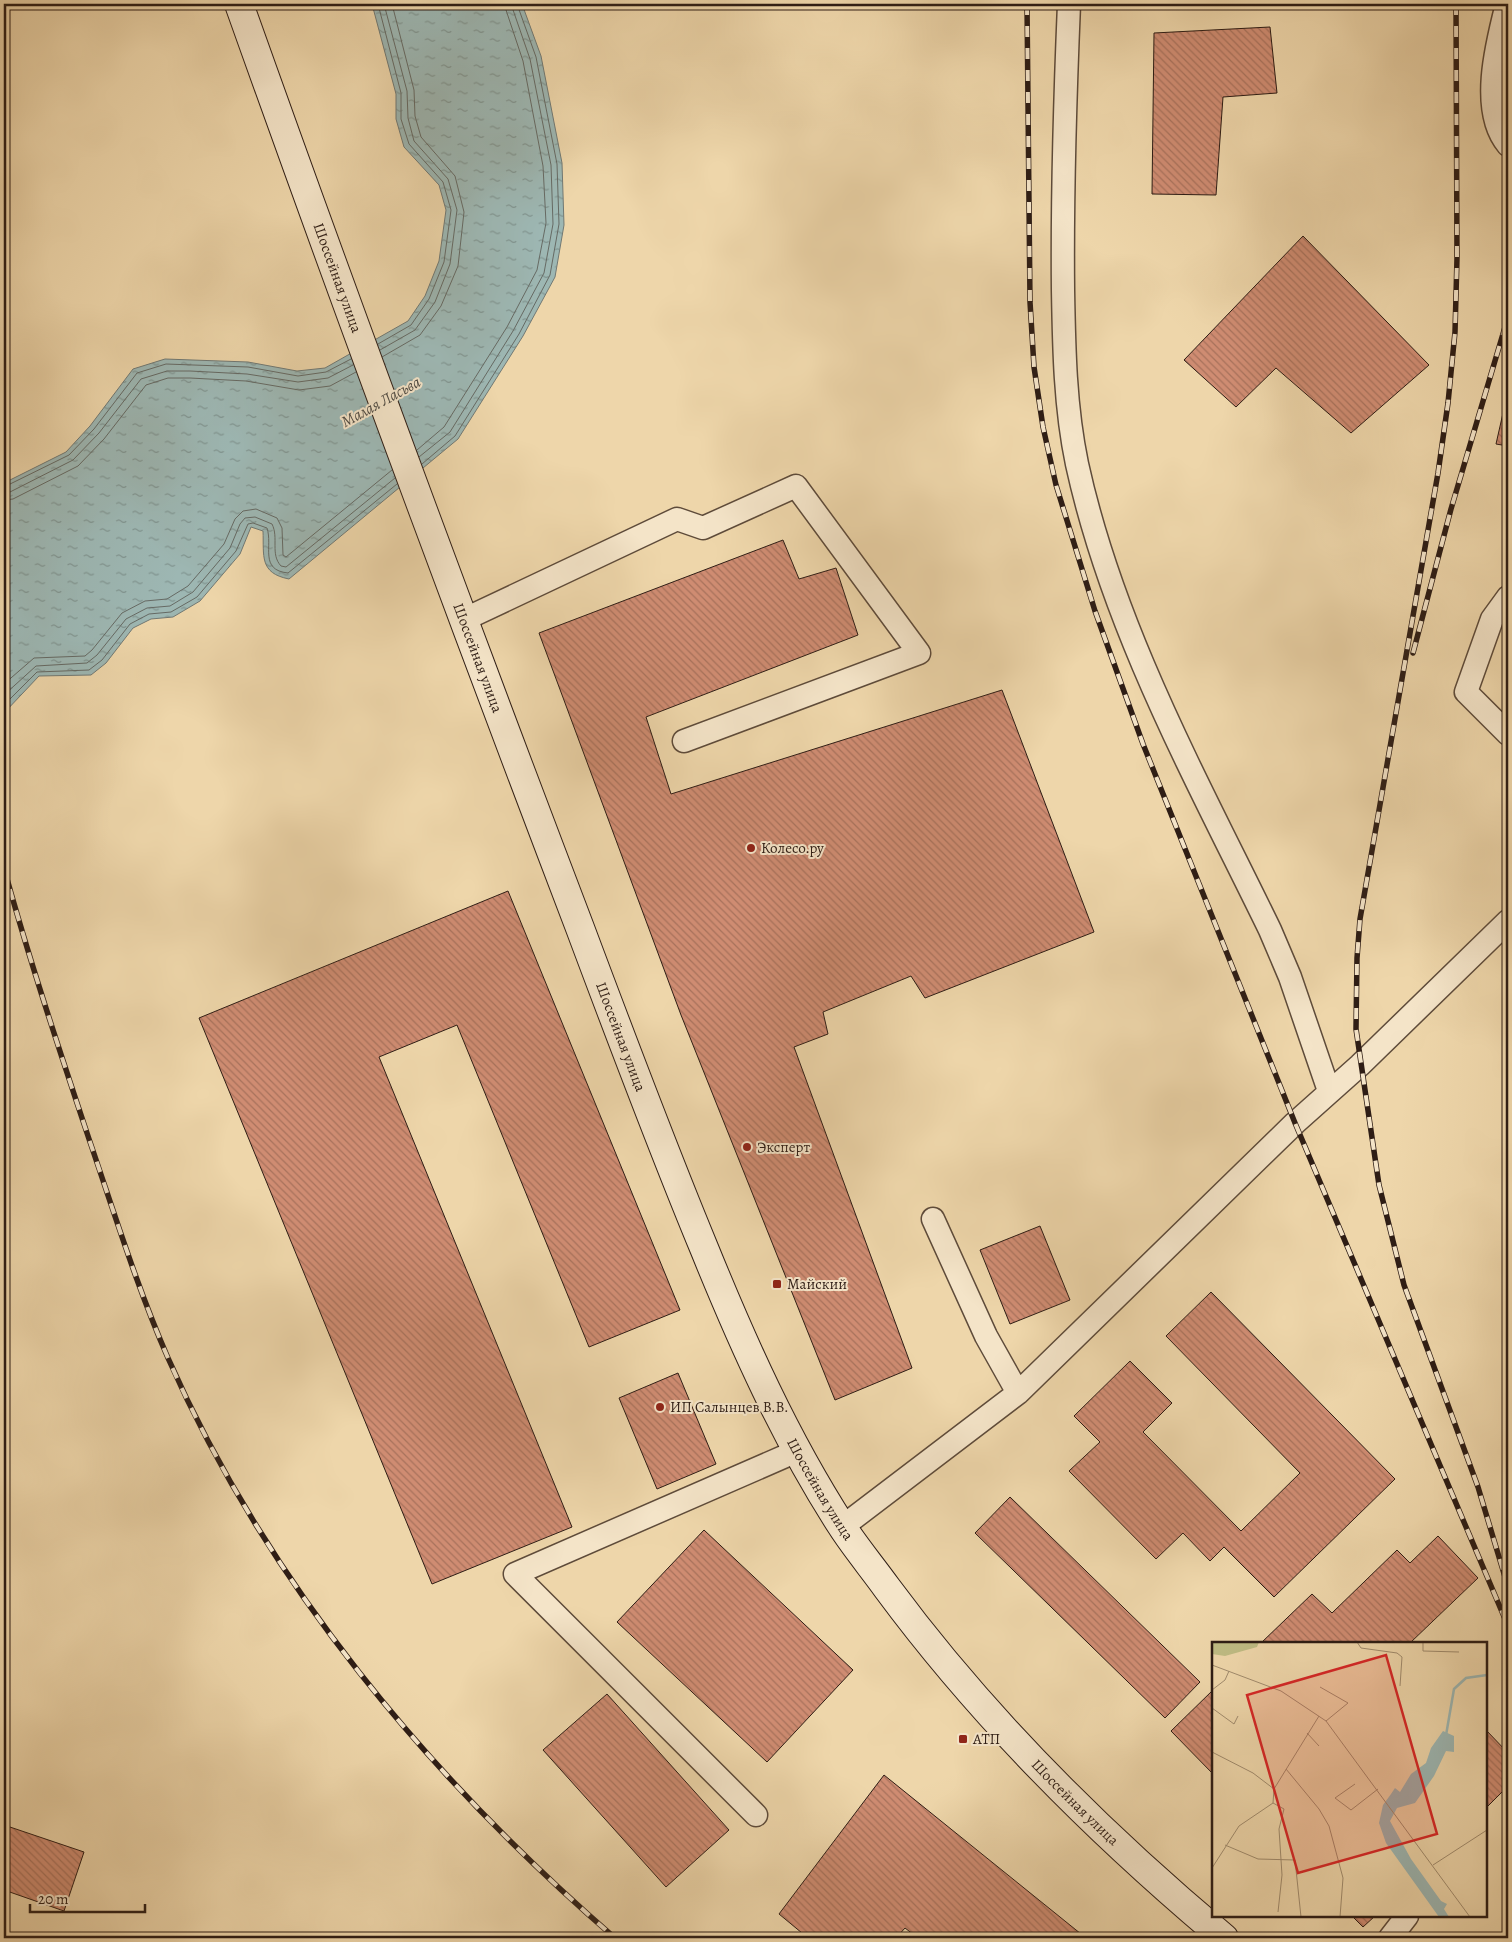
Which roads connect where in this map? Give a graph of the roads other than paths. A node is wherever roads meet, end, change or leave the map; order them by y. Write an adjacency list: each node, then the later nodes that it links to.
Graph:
1 (239, 4): 6 (main road, Шоссейная улица)
2 (1069, 4): 10 (lane)
3 (1507, 4): 4 (lane)
4 (1508, 146)
5 (1508, 597): 7 (lane)
6 (463, 620): 8 (lane); 13 (main road, Шоссейная улица)
7 (1508, 734)
8 (684, 741)
9 (1508, 922): 10 (lane)
10 (1329, 1091): 12 (lane)
11 (933, 1219): 12 (lane)
12 (1018, 1393): 14 (lane)
13 (797, 1452): 14 (main road, Шоссейная улица); 15 (lane)
14 (842, 1527): 17 (main road, Шоссейная улица)
15 (756, 1815)
16 (1406, 1917): 18 (lane)
17 (1224, 1938)
18 (1390, 1938)

